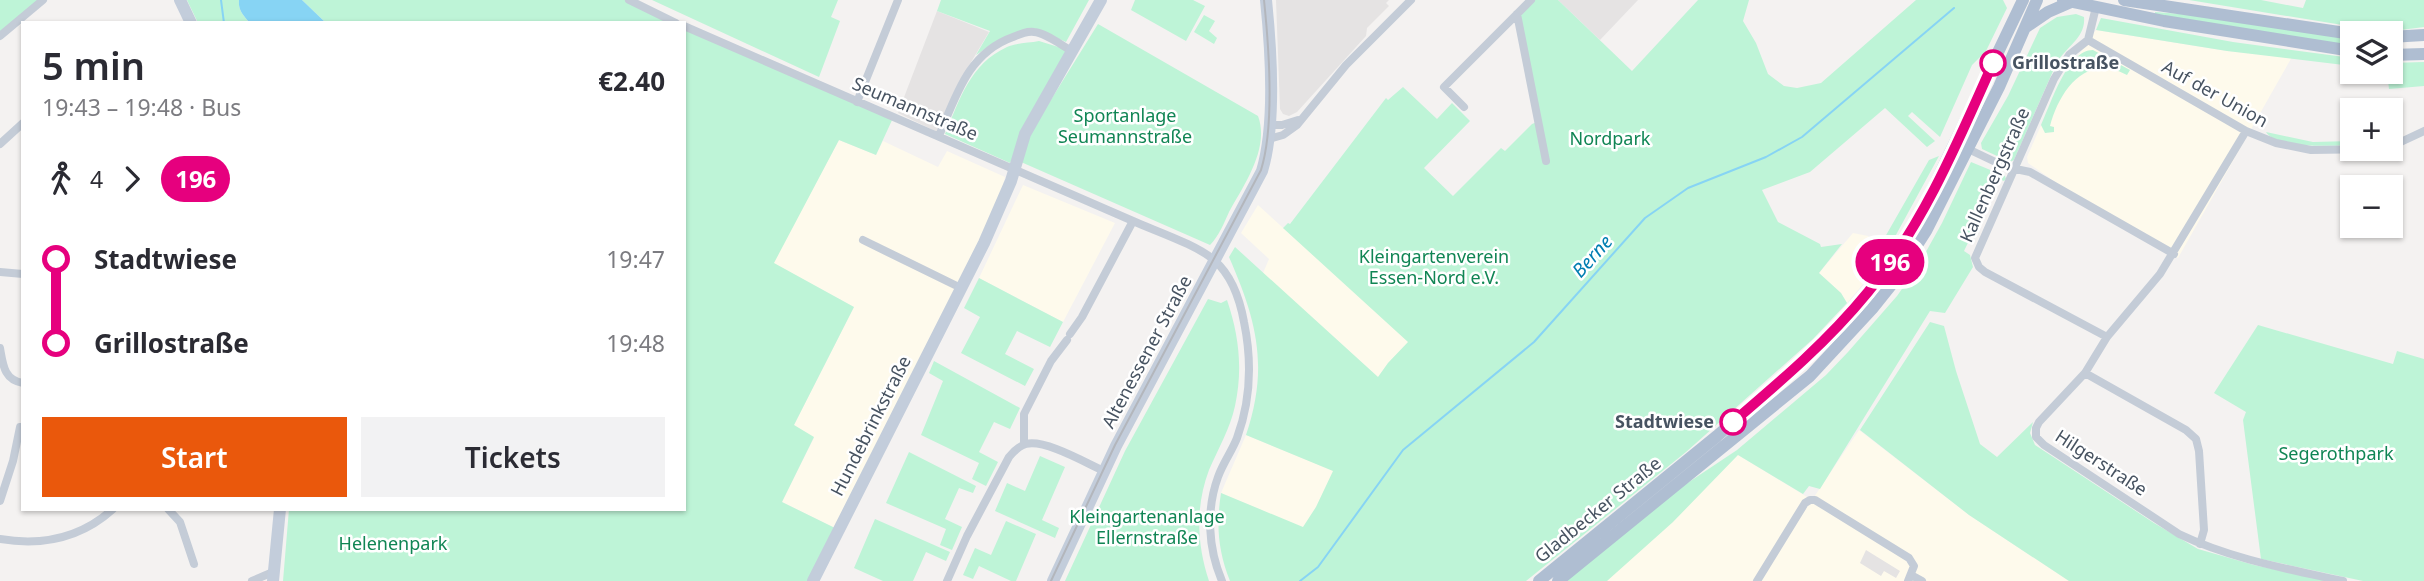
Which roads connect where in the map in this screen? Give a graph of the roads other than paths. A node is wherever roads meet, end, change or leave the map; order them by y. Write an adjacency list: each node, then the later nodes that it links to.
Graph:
1 (43, 0): 23 (street)
2 (180, 0): 17 (street)
3 (629, 0): 18 (street)
4 (898, 0): 30 (street)
5 (1101, 0): 27 (street, Hundebrinkstraße)
6 (1266, 0): 34 (street, Altenessener Straße)
7 (1410, 0): 32 (street)
8 (1531, 0): 15 (street)
9 (2010, 0): 16 (main road)
10 (2023, 0): 16 (main road, Gladbecker Straße)
11 (2036, 0): 20 (main road, Gladbecker Straße)
12 (2124, 0): 21 (main road)
13 (2067, 1): 14 (main road); 20 (main road)
14 (2096, 7): 25 (street); 26 (main road)
15 (1517, 14): 31 (street); 44 (street)
16 (2016, 14): 41 (main road, Gladbecker Straße)
17 (190, 21)
18 (672, 21)
19 (686, 27): 30 (street, Seumannstraße)
20 (2025, 27): 42 (main road, Gladbecker Straße)
21 (2340, 32)
22 (2424, 35): 24 (main road)
23 (0, 36)
24 (2403, 36)
25 (2088, 40): 35 (street, Auf der Union); 45 (street, Kallenbergstraße)
26 (2340, 49)
27 (1072, 51): 37 (street); 46 (street, Hundebrinkstraße)
28 (2424, 54): 29 (main road)
29 (2403, 55)
30 (857, 102): 37 (street, Seumannstraße)
31 (1464, 107)
32 (1304, 117): 34 (street); 38 (street)
33 (21, 124): 40 (street)
34 (1270, 125): 38 (street, Altenessener Straße)
35 (2246, 131): 43 (street, Auf der Union); 49 (street, Hilgerstraße)
36 (2424, 131): 39 (street)
37 (939, 136): 46 (street, Seumannstraße)
38 (1269, 139): 50 (street, Altenessener Straße)
39 (2403, 141)
40 (0, 144)
41 (1955, 144): 42 (street); 75 (main road, Gladbecker Straße)
42 (1968, 149): 45 (street); 76 (main road, Gladbecker Straße)
43 (2340, 149)
44 (1546, 161)
45 (2016, 169): 49 (street); 54 (street, Kallenbergstraße)
46 (1015, 170): 47 (street, Seumannstraße); 53 (street, Hundebrinkstraße)
47 (1133, 221): 50 (street, Seumannstraße); 59 (street)
48 (863, 240): 53 (street)
49 (2174, 254): 54 (street, Hilgerstraße)
50 (1215, 261): 60 (street, Altenessener Straße); 74 (street)
51 (0, 272): 52 (street)
52 (21, 274)
53 (961, 288): 71 (street, Hundebrinkstraße)
54 (2107, 337): 56 (street, Hilgerstraße)
55 (0, 348): 57 (street)
56 (2085, 373): 66 (street); 66 (street, Hilgerstraße)
57 (21, 382)
58 (20, 427): 61 (street)
59 (1024, 444): 60 (street); 72 (street)
60 (1104, 471): 73 (street, Altenessener Straße)
61 (0, 501)
62 (110, 511): 65 (street)
63 (170, 511): 67 (street)
64 (280, 511): 68 (street)
65 (0, 539)
66 (2200, 544): 79 (street, Hilgerstraße)
67 (194, 564)
68 (273, 576): 70 (street)
69 (1909, 578): 77 (street); 78 (street)
70 (252, 581)
71 (813, 581)
72 (947, 581)
73 (1053, 581)
74 (1222, 581)
75 (1539, 581)
76 (1558, 581)
77 (1757, 581)
78 (1922, 581)
79 (2343, 581)

